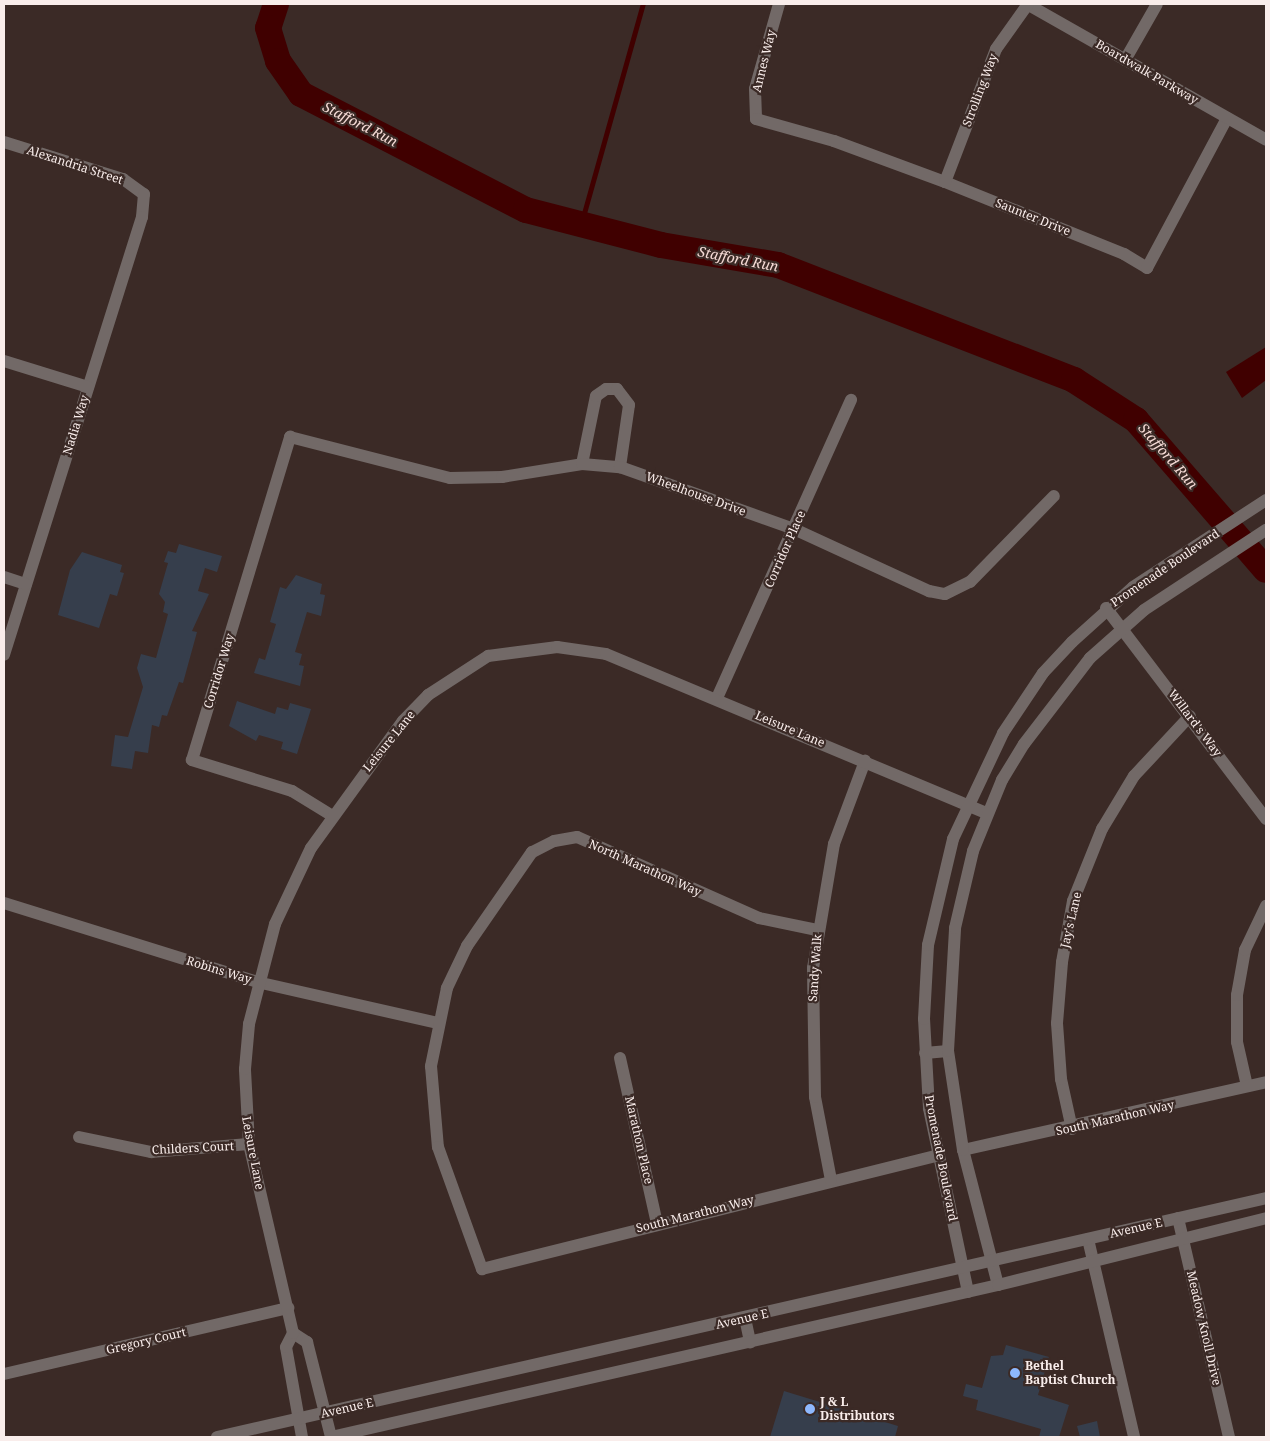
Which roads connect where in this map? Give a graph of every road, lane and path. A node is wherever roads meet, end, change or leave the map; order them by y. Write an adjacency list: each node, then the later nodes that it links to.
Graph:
1 (779, 4): 6 (street, Annes Way)
2 (1028, 4): 4 (street, Boardwalk Parkway); 9 (street, Strolling Way)
3 (1157, 4): 4 (street)
4 (1125, 60): 5 (street, Boardwalk Parkway)
5 (1228, 118): 7 (street, Boardwalk Parkway); 9 (street, Saunter Drive)
6 (756, 119): 9 (street, Saunter Drive)
7 (1266, 140)
8 (4, 142): 10 (street, Alexandria Street)
9 (945, 182)
10 (144, 194): 12 (street, Nadia Way)
11 (4, 361): 12 (street)
12 (88, 387): 22 (street, Nadia Way)
13 (851, 400): 19 (street, Corridor Place)
14 (290, 437): 15 (street, Wheelhouse Drive); 31 (street, Corridor Way)
15 (582, 464): 16 (street, Wheelhouse Drive); 16 (street)
16 (620, 467): 19 (street, Wheelhouse Drive)
17 (1054, 496): 19 (street, Wheelhouse Drive)
18 (1263, 503): 23 (street, Promenade Boulevard)
19 (794, 529): 26 (street, Corridor Place)
20 (1266, 530): 24 (street, Promenade Boulevard)
21 (4, 577): 22 (street)
22 (26, 584): 25 (street, Nadia Way)
23 (1106, 608): 24 (street, Willard's Way); 29 (street, Promenade Boulevard)
24 (1121, 627): 27 (street, Willard's Way); 30 (street, Promenade Boulevard)
25 (4, 655)
26 (717, 698): 28 (street, Leisure Lane); 31 (street, Leisure Lane)
27 (1190, 716): 32 (street, Willard's Way); 43 (street, Jay's Lane)
28 (864, 761): 29 (street, Leisure Lane); 35 (street, Sandy Walk)
29 (967, 803): 30 (street, Leisure Lane); 39 (street, Promenade Boulevard)
30 (987, 813): 38 (street, Promenade Boulevard)
31 (332, 814): 36 (street, Leisure Lane)
32 (1266, 819)
33 (4, 903): 36 (street, Robins Way)
34 (1266, 906): 42 (street)
35 (817, 930): 37 (street, North Marathon Way); 48 (street, Sandy Walk)
36 (257, 982): 37 (street, Robins Way); 45 (street, Leisure Lane)
37 (438, 1023): 54 (street, North Marathon Way)
38 (948, 1051): 39 (street); 46 (street, Promenade Boulevard)
39 (925, 1053): 47 (street, Promenade Boulevard)
40 (620, 1058): 52 (street, Marathon Place)
41 (1266, 1082): 42 (street, South Marathon Way)
42 (1247, 1086): 43 (street, South Marathon Way)
43 (1072, 1129): 46 (street, South Marathon Way)
44 (79, 1137): 45 (street, Childers Court)
45 (249, 1144): 61 (street, Leisure Lane)
46 (964, 1150): 57 (street, Promenade Boulevard)
47 (939, 1155): 48 (street, South Marathon Way); 58 (street, Promenade Boulevard)
48 (830, 1180): 52 (street, South Marathon Way)
49 (1266, 1198): 50 (street, Avenue E)
50 (1178, 1218): 53 (street, Meadow Knoll Drive); 55 (street, Avenue E)
51 (1266, 1218): 53 (street, Avenue E)
52 (657, 1223): 54 (street, South Marathon Way)
53 (1182, 1237): 56 (street, Avenue E); 72 (street, Meadow Knoll Drive)
54 (473, 1239)
55 (1088, 1239): 56 (street); 57 (street, Avenue E)
56 (1092, 1260): 59 (street, Avenue E); 71 (street)
57 (992, 1261): 58 (street, Avenue E); 59 (street, Promenade Boulevard)
58 (963, 1268): 60 (street, Promenade Boulevard); 62 (street, Avenue E)
59 (998, 1285): 60 (street, Avenue E)
60 (968, 1292): 64 (street, Avenue E)
61 (288, 1308): 63 (street, Leisure Lane); 65 (street, Gregory Court)
62 (745, 1318): 64 (street); 66 (street, Avenue E)
63 (293, 1333): 66 (street); 67 (street, Leisure Lane)
64 (750, 1342): 70 (street, Avenue E)
65 (4, 1374)
66 (325, 1412): 67 (street, Avenue E); 70 (street)
67 (298, 1419): 68 (street, Avenue E); 69 (street, Leisure Lane)
68 (217, 1437)
69 (302, 1437)
70 (331, 1437)
71 (1134, 1437)
72 (1229, 1437)

